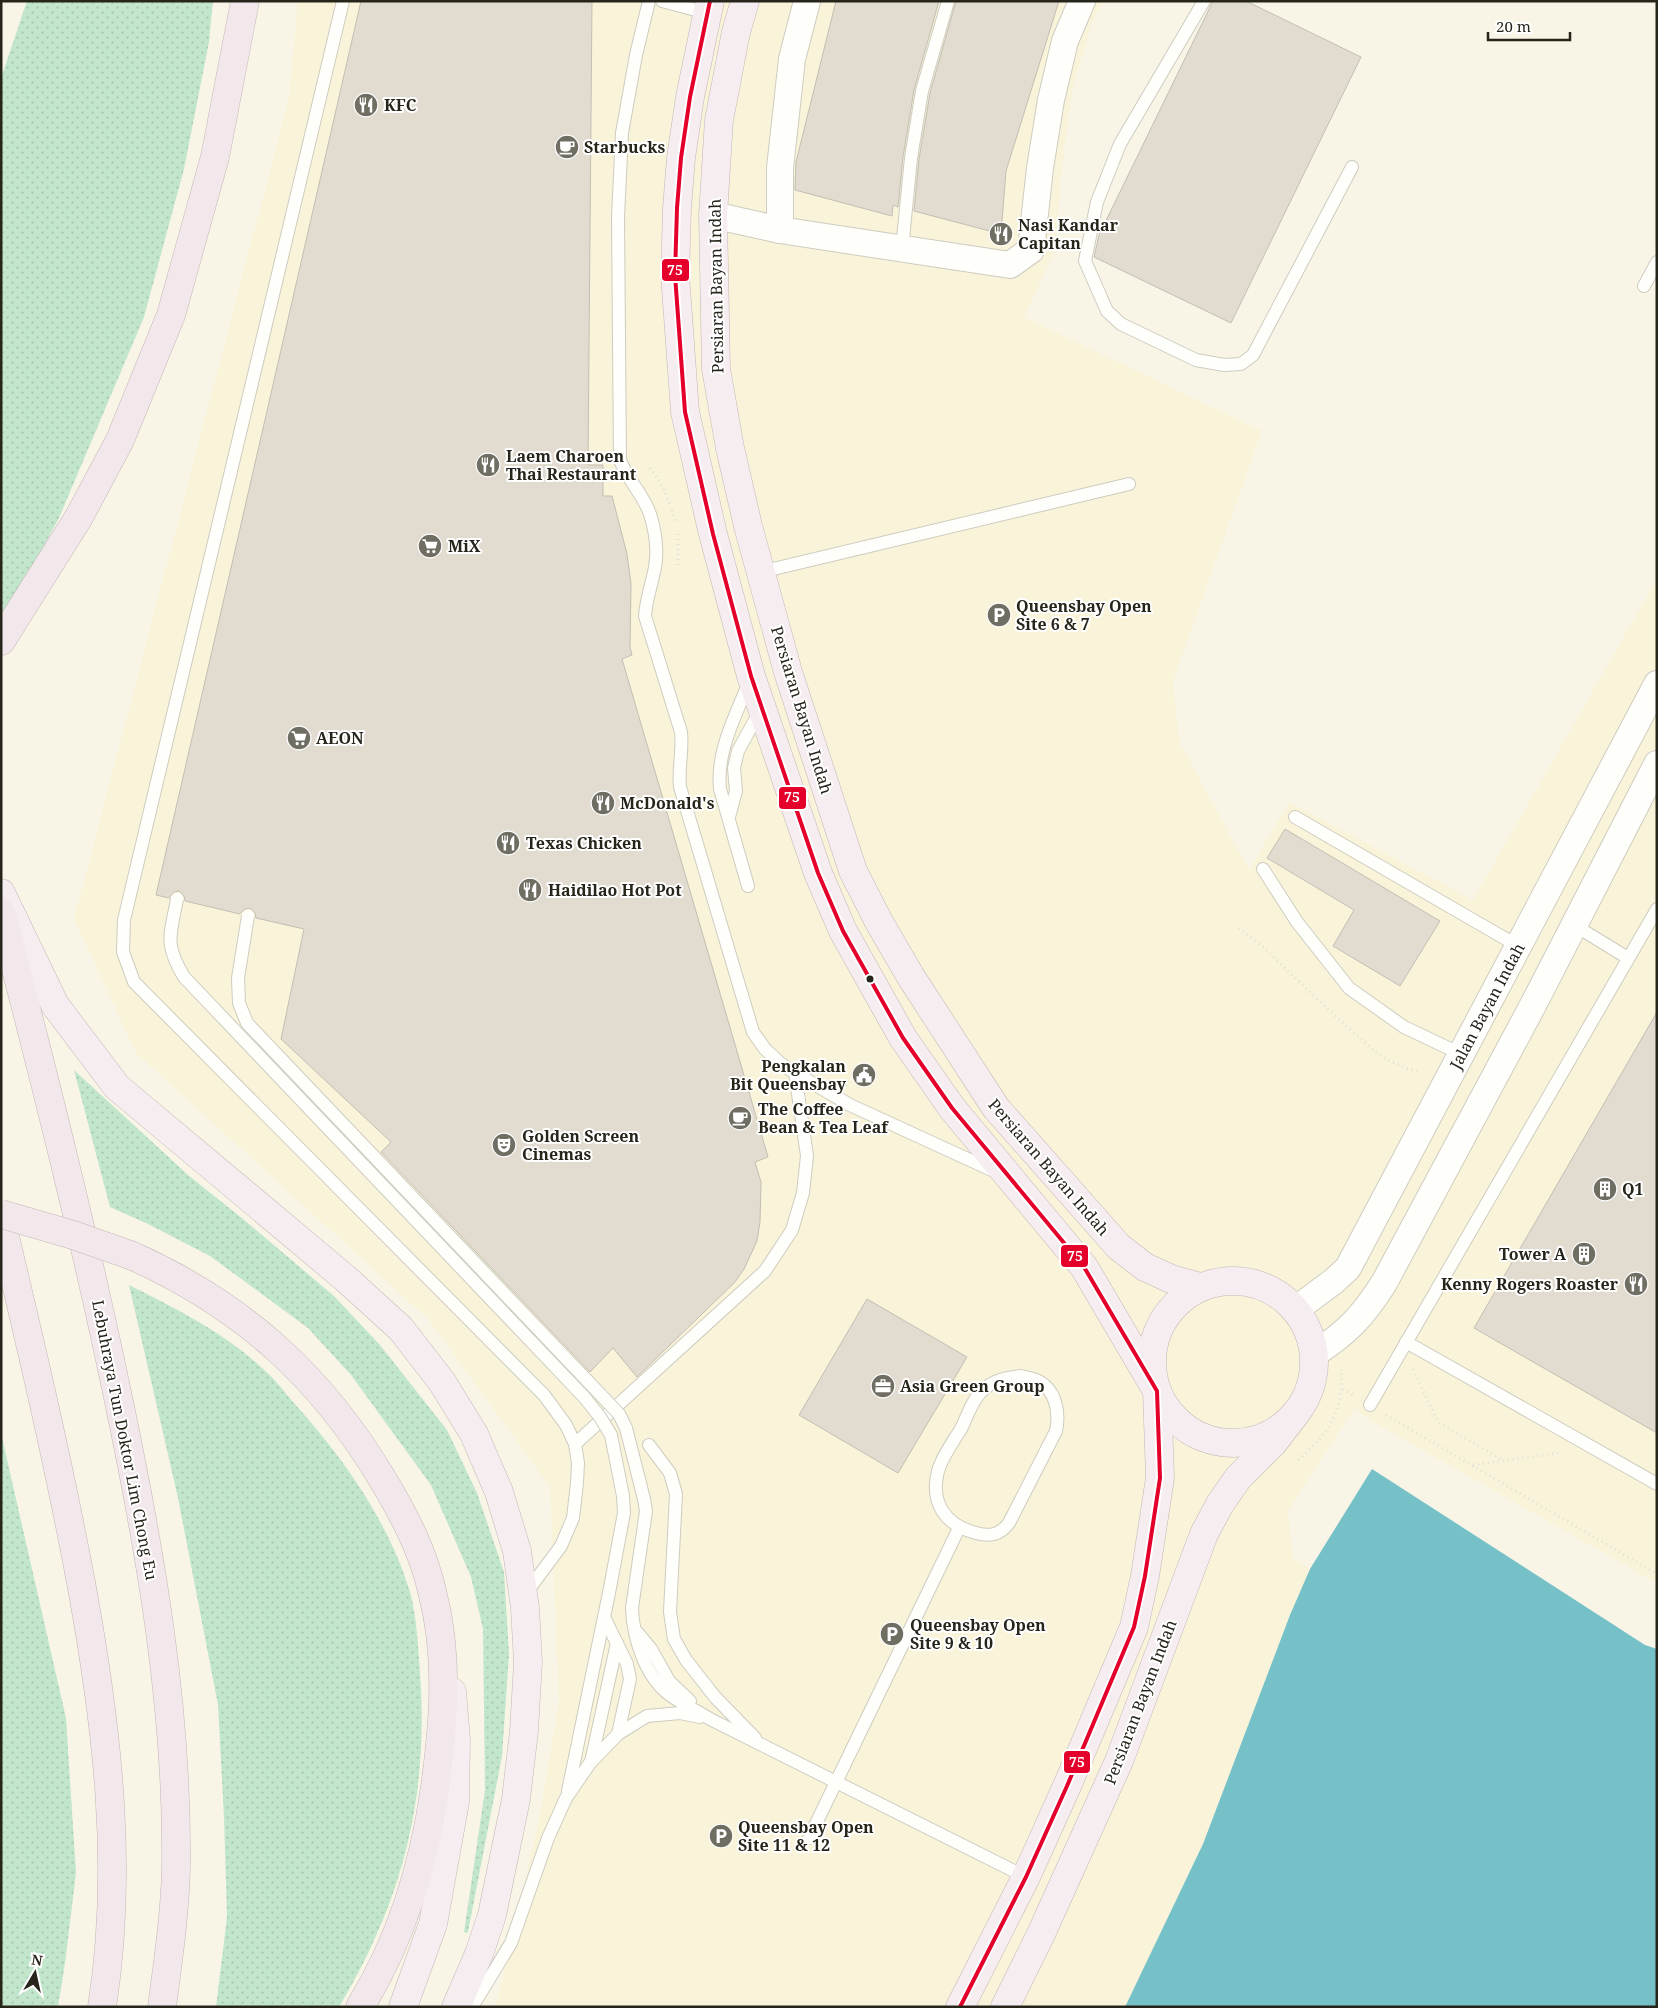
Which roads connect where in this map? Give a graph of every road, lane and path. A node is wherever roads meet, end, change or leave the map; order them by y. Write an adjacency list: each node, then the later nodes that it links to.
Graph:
1 (245, 1): 21 (highway)
2 (343, 1): 53 (lane)
3 (649, 1): 40 (lane)
4 (662, 1): 10 (lane)
5 (745, 1): 12 (main road, Persiaran Bayan Indah)
6 (807, 1): 13 (street)
7 (948, 1): 14 (lane)
8 (1082, 1): 14 (street)
9 (1204, 1): 11 (lane)
10 (709, 7): 22 (main road, Persiaran Bayan Indah)
11 (1352, 166)
12 (713, 216): 13 (street); 20 (main road, Persiaran Bayan Indah)
13 (780, 230): 14 (street)
14 (902, 249)
15 (1657, 262): 16 (lane)
16 (1644, 286)
17 (653, 472): 18 (path)
18 (660, 481)
19 (1129, 484): 20 (lane)
20 (761, 572): 45 (main road, Persiaran Bayan Indah)
21 (1, 641)
22 (751, 676): 24 (main road, Persiaran Bayan Indah); 27 (lane)
23 (1657, 684): 37 (street, Jalan Bayan Indah)
24 (762, 707): 27 (lane); 42 (main road, Persiaran Bayan Indah)
25 (1657, 764): 35 (street)
26 (1295, 817): 37 (lane)
27 (729, 820): 29 (lane)
28 (1263, 869): 39 (lane)
29 (748, 886)
30 (1, 893): 61 (main road)
31 (177, 899): 63 (lane, bridge)
32 (1657, 909): 38 (lane)
33 (1, 912): 74 (highway, Lebuhraya Tun Doktor Lim Chong Eu)
34 (248, 916): 65 (lane, bridge)
35 (1574, 925): 38 (lane); 48 (street)
36 (1239, 928): 41 (path)
37 (1518, 946): 39 (street, Jalan Bayan Indah)
38 (1628, 958): 47 (lane)
39 (1461, 1054): 41 (street, Jalan Bayan Indah)
40 (795, 1073): 42 (lane); 53 (lane)
41 (1448, 1079): 46 (street, Jalan Bayan Indah)
42 (1008, 1178): 50 (main road, Persiaran Bayan Indah)
43 (1, 1214): 62 (highway, bridge)
44 (1, 1220): 73 (highway)
45 (1200, 1287): 46 (main road); 50 (main road)
46 (1295, 1310): 48 (main road)
47 (1404, 1346): 51 (lane); 55 (lane); 56 (path)
48 (1314, 1354): 52 (main road)
49 (1343, 1389): 51 (path)
50 (1157, 1390): 52 (main road); 72 (main road, Persiaran Bayan Indah)
51 (1370, 1405): 57 (path)
52 (1297, 1412): 80 (main road, Persiaran Bayan Indah)
53 (575, 1444): 61 (lane)
54 (649, 1445): 67 (lane)
55 (1594, 1448): 56 (path); 58 (lane)
56 (1504, 1461): 57 (path)
57 (1473, 1466): 60 (path)
58 (1657, 1484)
59 (959, 1528): 59 (lane); 69 (lane)
60 (1657, 1574)
61 (524, 1596): 77 (main road)
62 (437, 1612): 75 (highway); 76 (main road)
63 (605, 1619): 64 (lane); 70 (lane)
64 (617, 1643): 66 (lane); 68 (lane)
65 (710, 1719): 66 (lane); 67 (lane)
66 (618, 1734): 68 (lane)
67 (762, 1745): 69 (lane)
68 (590, 1763): 70 (lane)
69 (836, 1782): 71 (lane); 72 (lane)
70 (566, 1798): 78 (lane)
71 (809, 1838)
72 (1026, 1877): 79 (main road, Persiaran Bayan Indah)
73 (102, 2007)
74 (162, 2007)
75 (360, 2007)
76 (403, 2007)
77 (456, 2007)
78 (472, 2007)
79 (960, 2007)
80 (1005, 2007)

